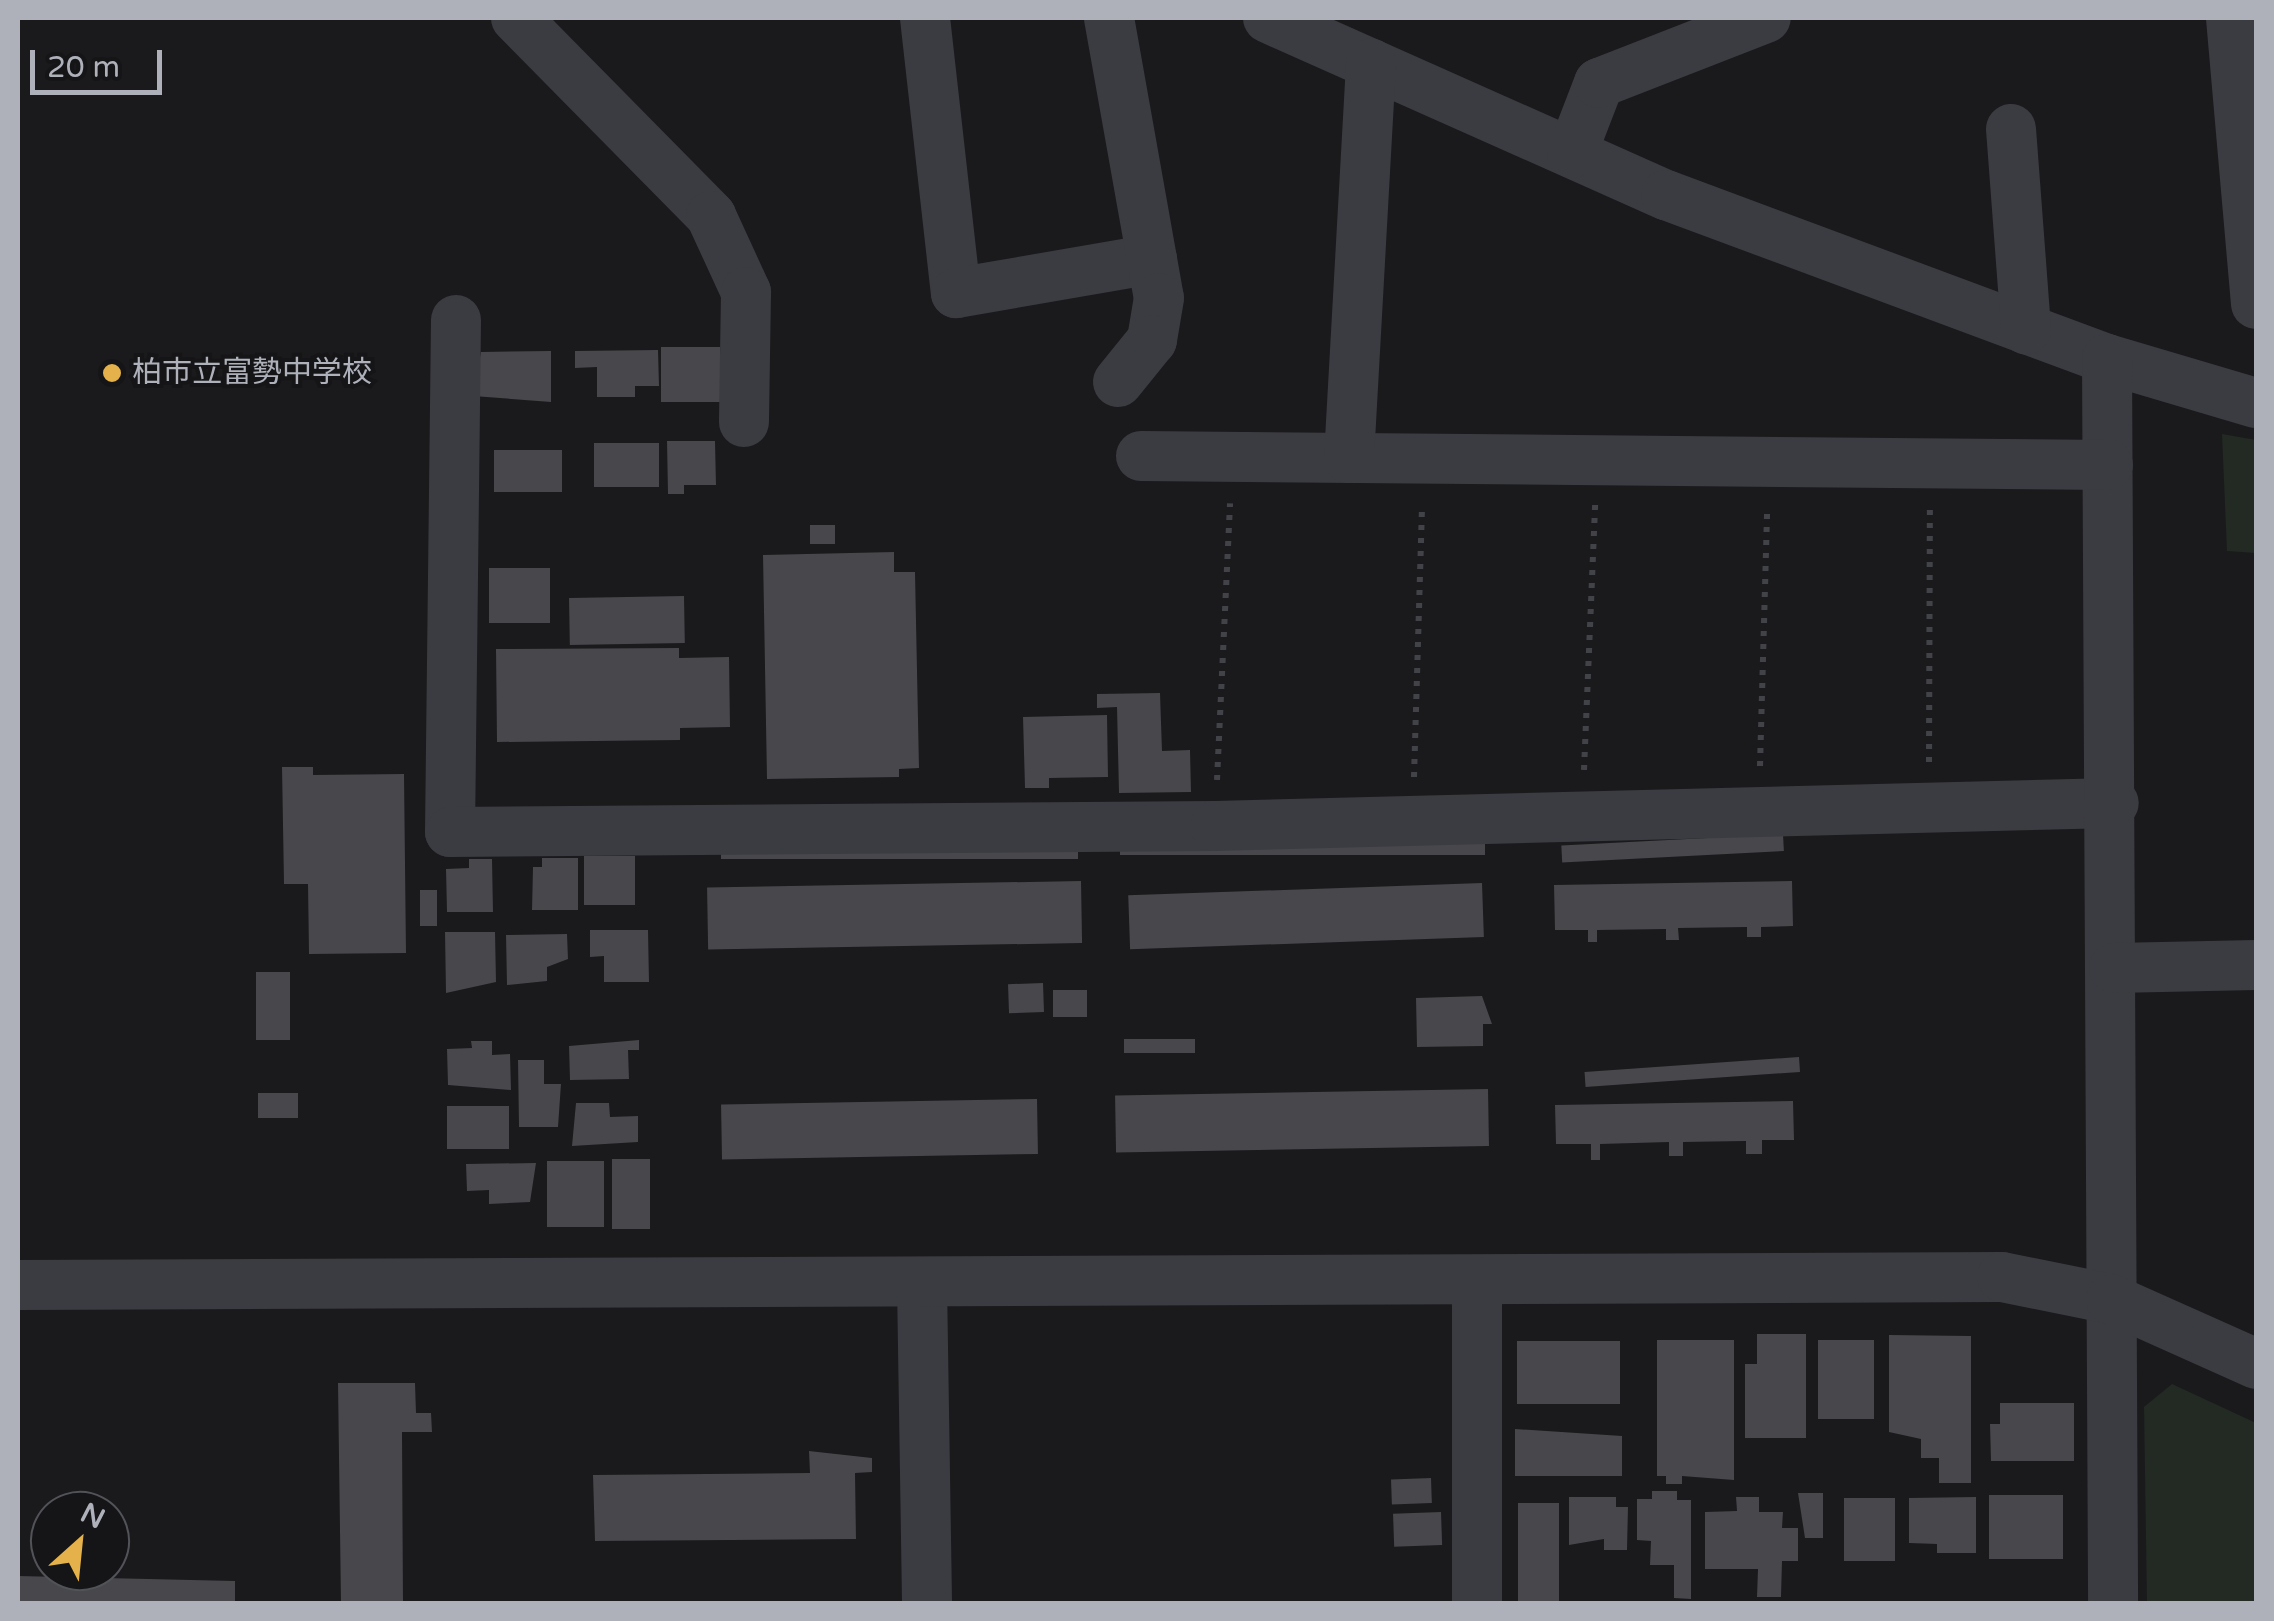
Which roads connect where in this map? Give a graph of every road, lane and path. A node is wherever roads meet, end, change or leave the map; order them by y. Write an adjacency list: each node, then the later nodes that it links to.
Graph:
1 (516, 18): 17 (street)
2 (925, 18): 10 (street)
3 (1109, 18): 10 (street)
4 (1766, 18): 9 (street)
5 (2231, 18): 11 (street)
6 (1284, 20): 7 (street)
7 (1371, 64): 9 (street); 20 (street)
8 (2011, 129): 13 (street)
9 (1572, 153): 13 (street)
10 (1152, 260): 15 (street)
11 (2256, 304)
12 (456, 320): 31 (street)
13 (2026, 329): 14 (street)
14 (2107, 359): 16 (street); 25 (street)
15 (1118, 382)
16 (2256, 403)
17 (744, 422)
18 (1142, 456): 19 (street)
19 (1232, 457): 20 (street); 31 (path)
20 (1349, 458): 21 (street)
21 (1424, 459): 22 (street); 30 (path)
22 (1597, 460): 23 (street); 29 (path)
23 (1768, 462): 24 (street); 28 (path)
24 (1930, 463): 25 (street); 27 (path)
25 (2108, 465): 26 (street)
26 (2114, 803): 27 (street); 33 (street)
27 (1929, 806): 28 (street)
28 (1758, 811): 29 (street)
29 (1582, 817): 30 (street)
30 (1412, 822): 31 (street)
31 (1215, 826)
32 (2256, 965): 33 (street)
33 (2114, 968): 37 (street)
34 (1477, 1282): 35 (street); 37 (street); 40 (street)
35 (922, 1284): 36 (street); 39 (street)
36 (18, 1286)
37 (2111, 1298): 38 (street); 41 (street)
38 (2256, 1364)
39 (927, 1604)
40 (1477, 1604)
41 (2113, 1604)

